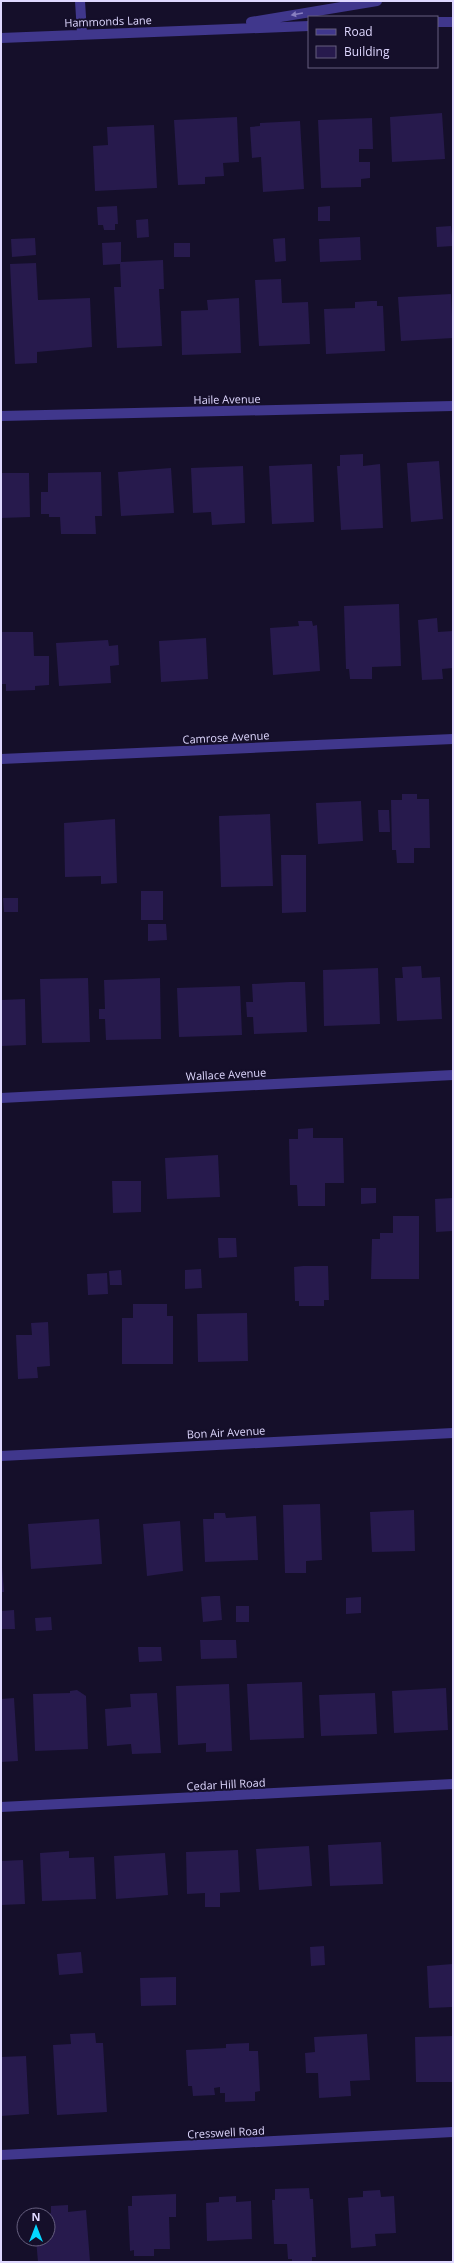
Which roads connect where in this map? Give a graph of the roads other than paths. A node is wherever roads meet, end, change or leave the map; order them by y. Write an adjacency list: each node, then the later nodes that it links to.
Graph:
1 (80, 1): 7 (street)
2 (377, 1): 6 (street, Hammonds Lane, one-way to 6)
3 (438, 22): 4 (street)
4 (453, 22)
5 (308, 26): 6 (street, Hammonds Lane)
6 (216, 28): 7 (street, Hammonds Lane)
7 (82, 33): 8 (street, Hammonds Lane)
8 (1, 38)
9 (453, 406): 10 (street, Haile Avenue)
10 (1, 416)
11 (453, 739): 12 (street, Camrose Avenue)
12 (1, 759)
13 (453, 1075): 14 (street, Wallace Avenue)
14 (1, 1098)
15 (453, 1433): 16 (street, Bon Air Avenue)
16 (1, 1456)
17 (453, 1784): 18 (street, Cedar Hill Road)
18 (1, 1807)
19 (453, 2132): 20 (street, Cresswell Road)
20 (1, 2155)

